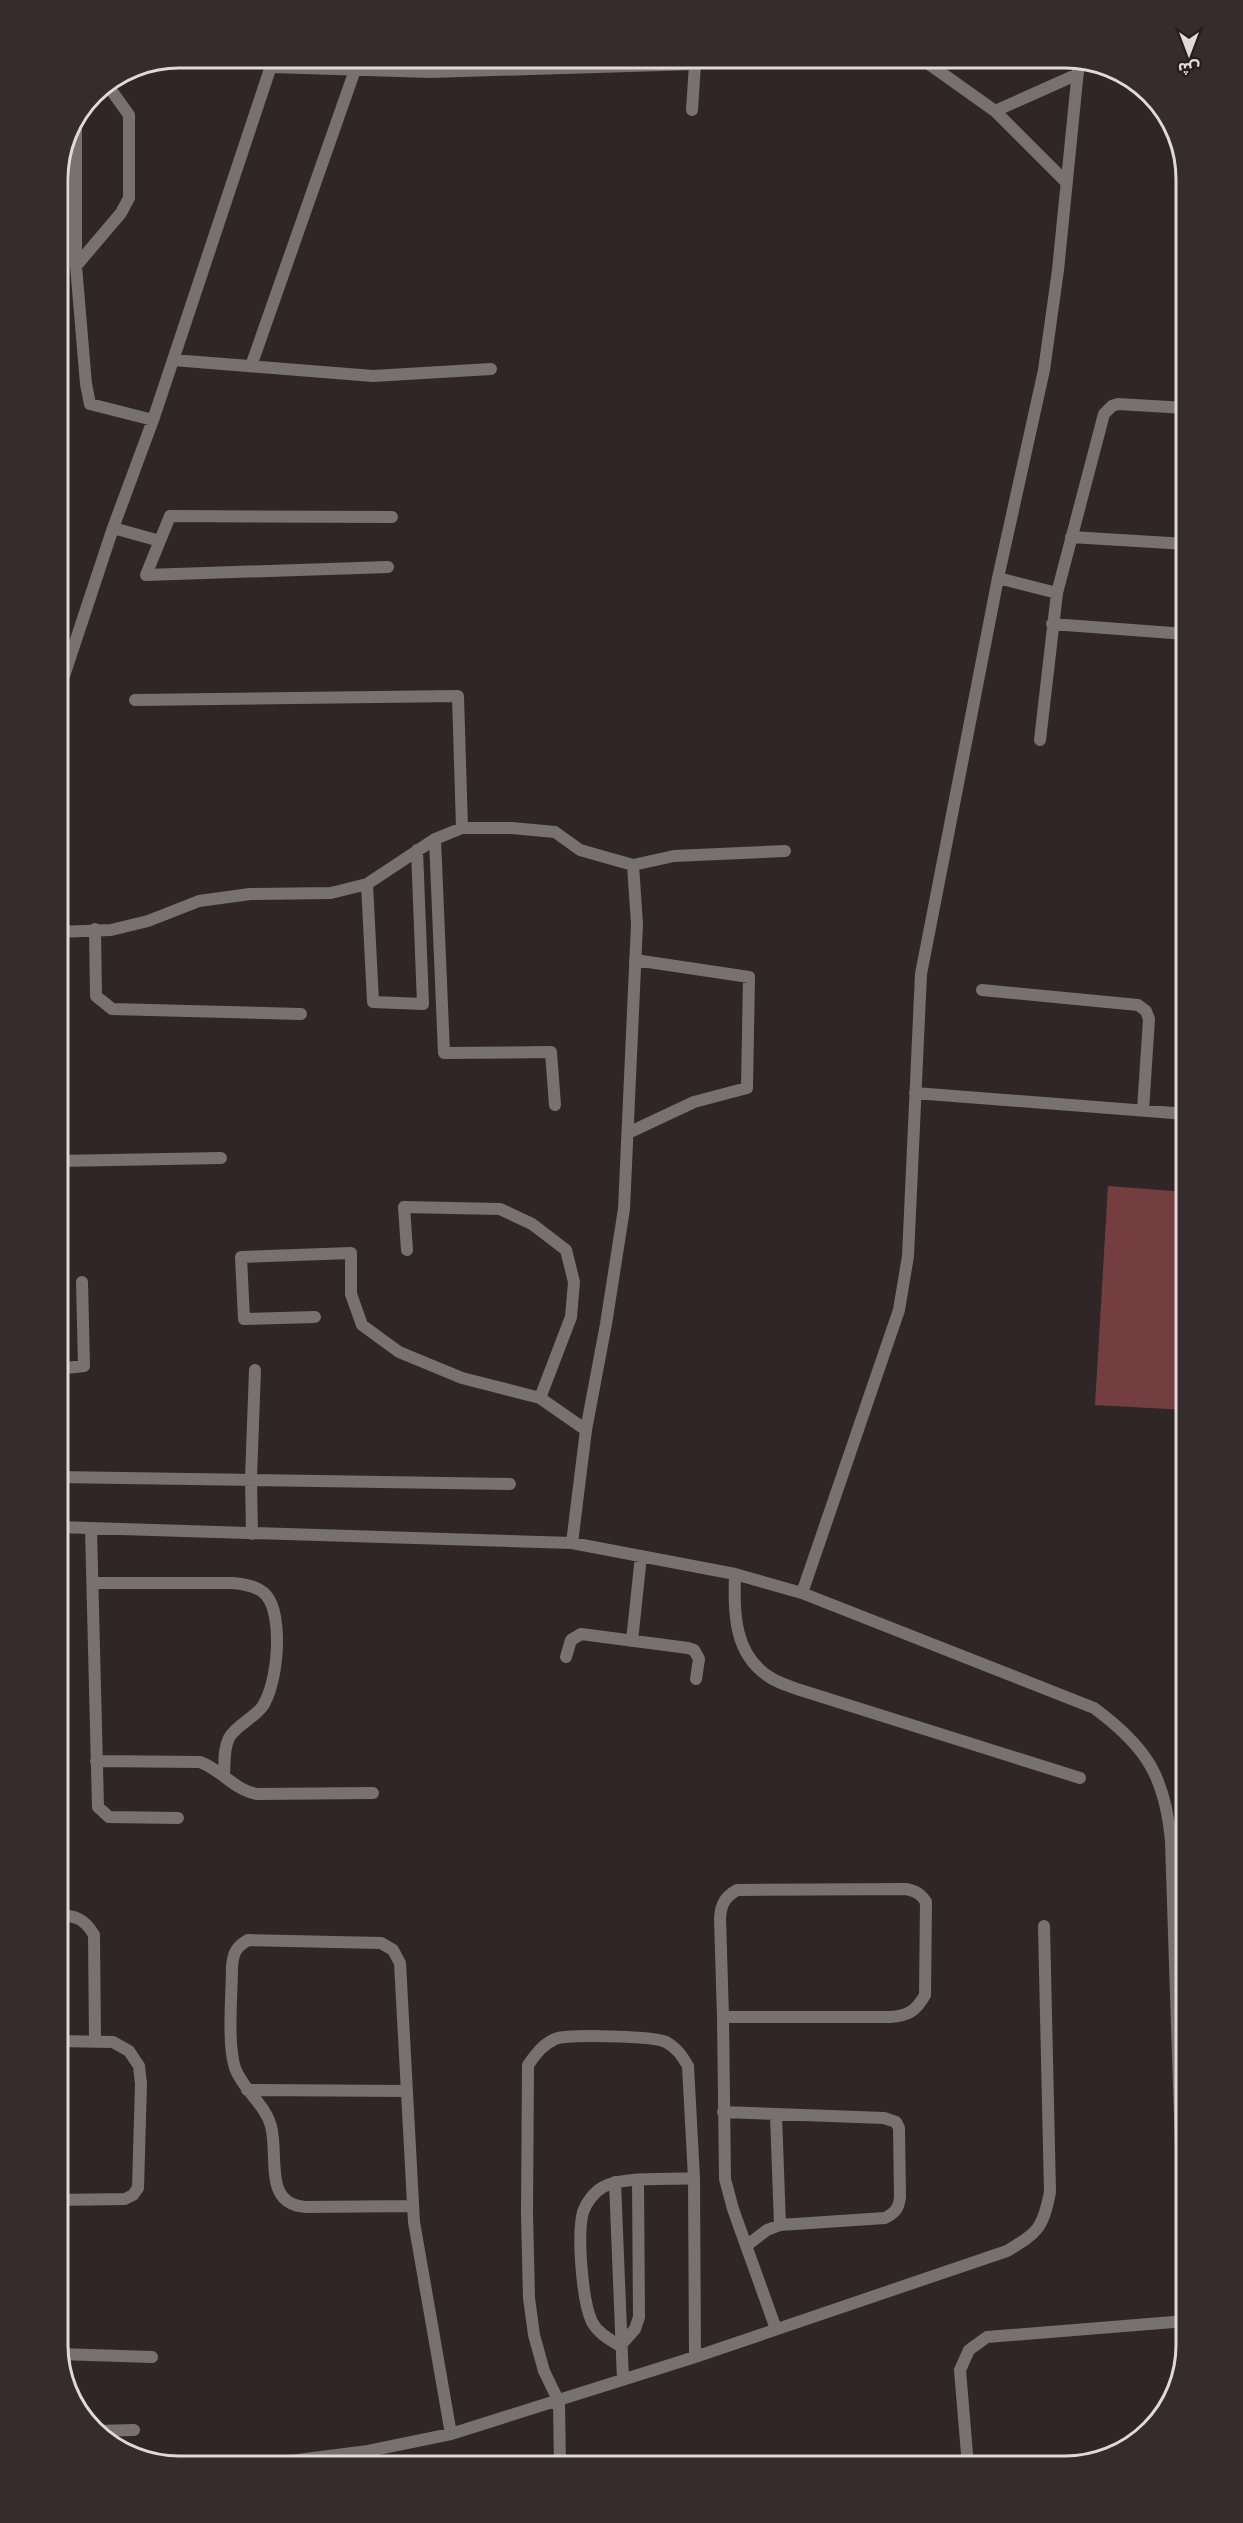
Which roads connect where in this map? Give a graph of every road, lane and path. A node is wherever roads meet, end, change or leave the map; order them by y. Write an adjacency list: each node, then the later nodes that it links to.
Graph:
1 (271, 68): 15 (lane)
2 (343, 68): 6 (lane)
3 (562, 68): 6 (lane)
4 (695, 68): 10 (lane)
5 (934, 68): 11 (lane)
6 (355, 69): 16 (lane)
7 (1078, 69): 8 (lane)
8 (1078, 74): 11 (lane); 13 (lane)
9 (111, 90): 14 (lane)
10 (692, 110)
11 (995, 111): 13 (lane)
12 (76, 136): 14 (lane)
13 (1066, 182): 26 (lane)
14 (76, 266): 19 (lane)
15 (173, 360): 16 (lane); 19 (lane)
16 (251, 366): 17 (lane)
17 (490, 369)
18 (1176, 407): 22 (lane)
19 (153, 420): 21 (lane)
20 (392, 518): 23 (lane)
21 (112, 528): 23 (lane); 30 (lane)
22 (1071, 537): 24 (lane); 27 (lane)
23 (160, 541): 25 (lane)
24 (1176, 543)
25 (388, 567)
26 (998, 578): 27 (lane); 44 (lane)
27 (1056, 592): 28 (lane)
28 (1052, 624): 29 (lane); 32 (lane)
29 (1176, 633)
30 (68, 664)
31 (135, 700): 33 (lane)
32 (1040, 740)
33 (462, 828): 34 (lane); 37 (lane)
34 (435, 838): 35 (lane); 45 (lane)
35 (417, 850): 38 (lane); 38 (lane)
36 (785, 851): 37 (lane)
37 (633, 865): 41 (lane)
38 (367, 884): 39 (lane)
39 (95, 929): 40 (lane); 43 (lane)
40 (68, 931)
41 (636, 960): 48 (lane); 48 (lane)
42 (982, 990): 46 (lane)
43 (301, 1014)
44 (915, 1093): 46 (lane); 68 (lane)
45 (555, 1105)
46 (1143, 1110): 47 (lane)
47 (1176, 1113)
48 (628, 1133): 57 (lane)
49 (221, 1158): 50 (lane)
50 (68, 1161)
51 (407, 1250): 56 (lane)
52 (82, 1282): 54 (lane)
53 (315, 1317): 56 (lane)
54 (68, 1368)
55 (255, 1370): 59 (lane)
56 (540, 1398): 57 (lane)
57 (586, 1430): 64 (lane)
58 (68, 1477): 59 (lane)
59 (250, 1478): 60 (lane); 63 (lane)
60 (510, 1484)
61 (68, 1528): 62 (lane)
62 (92, 1529): 63 (lane); 67 (lane)
63 (252, 1534): 64 (lane)
64 (572, 1543): 65 (lane)
65 (641, 1556): 66 (lane); 69 (lane)
66 (735, 1574): 68 (lane); 74 (lane)
67 (93, 1583): 72 (lane); 73 (lane)
68 (802, 1593): 79 (lane)
69 (632, 1641): 70 (lane); 71 (lane)
70 (566, 1657)
71 (696, 1679)
72 (96, 1761): 73 (lane); 76 (lane)
73 (224, 1775): 75 (lane)
74 (1080, 1778)
75 (373, 1794)
76 (178, 1818)
77 (68, 1916): 82 (lane)
78 (1044, 1926): 95 (lane)
79 (1176, 1995)
80 (723, 2017): 80 (lane); 85 (lane)
81 (68, 2041): 82 (lane)
82 (95, 2042): 90 (lane)
83 (247, 2090): 84 (lane); 84 (lane); 91 (lane)
84 (407, 2091): 91 (lane)
85 (723, 2112): 86 (lane); 93 (lane)
86 (776, 2115): 92 (lane); 92 (lane)
87 (694, 2178): 88 (lane); 99 (lane); 101 (lane)
88 (638, 2181): 89 (lane); 96 (lane)
89 (615, 2182): 96 (lane); 96 (lane)
90 (68, 2200)
91 (413, 2206): 104 (lane)
92 (780, 2225): 93 (lane)
93 (746, 2246): 95 (lane)
94 (1176, 2322): 109 (lane)
95 (776, 2329): 99 (lane)
96 (620, 2346): 100 (lane)
97 (68, 2354): 98 (lane)
98 (152, 2357)
99 (695, 2357): 100 (lane)
100 (623, 2380): 101 (lane)
101 (559, 2402): 104 (lane); 108 (lane)
102 (134, 2430): 103 (lane)
103 (108, 2431)
104 (451, 2434): 105 (lane)
105 (368, 2451): 106 (lane); 107 (lane)
106 (347, 2455)
107 (368, 2455)
108 (560, 2455)
109 (967, 2456)

